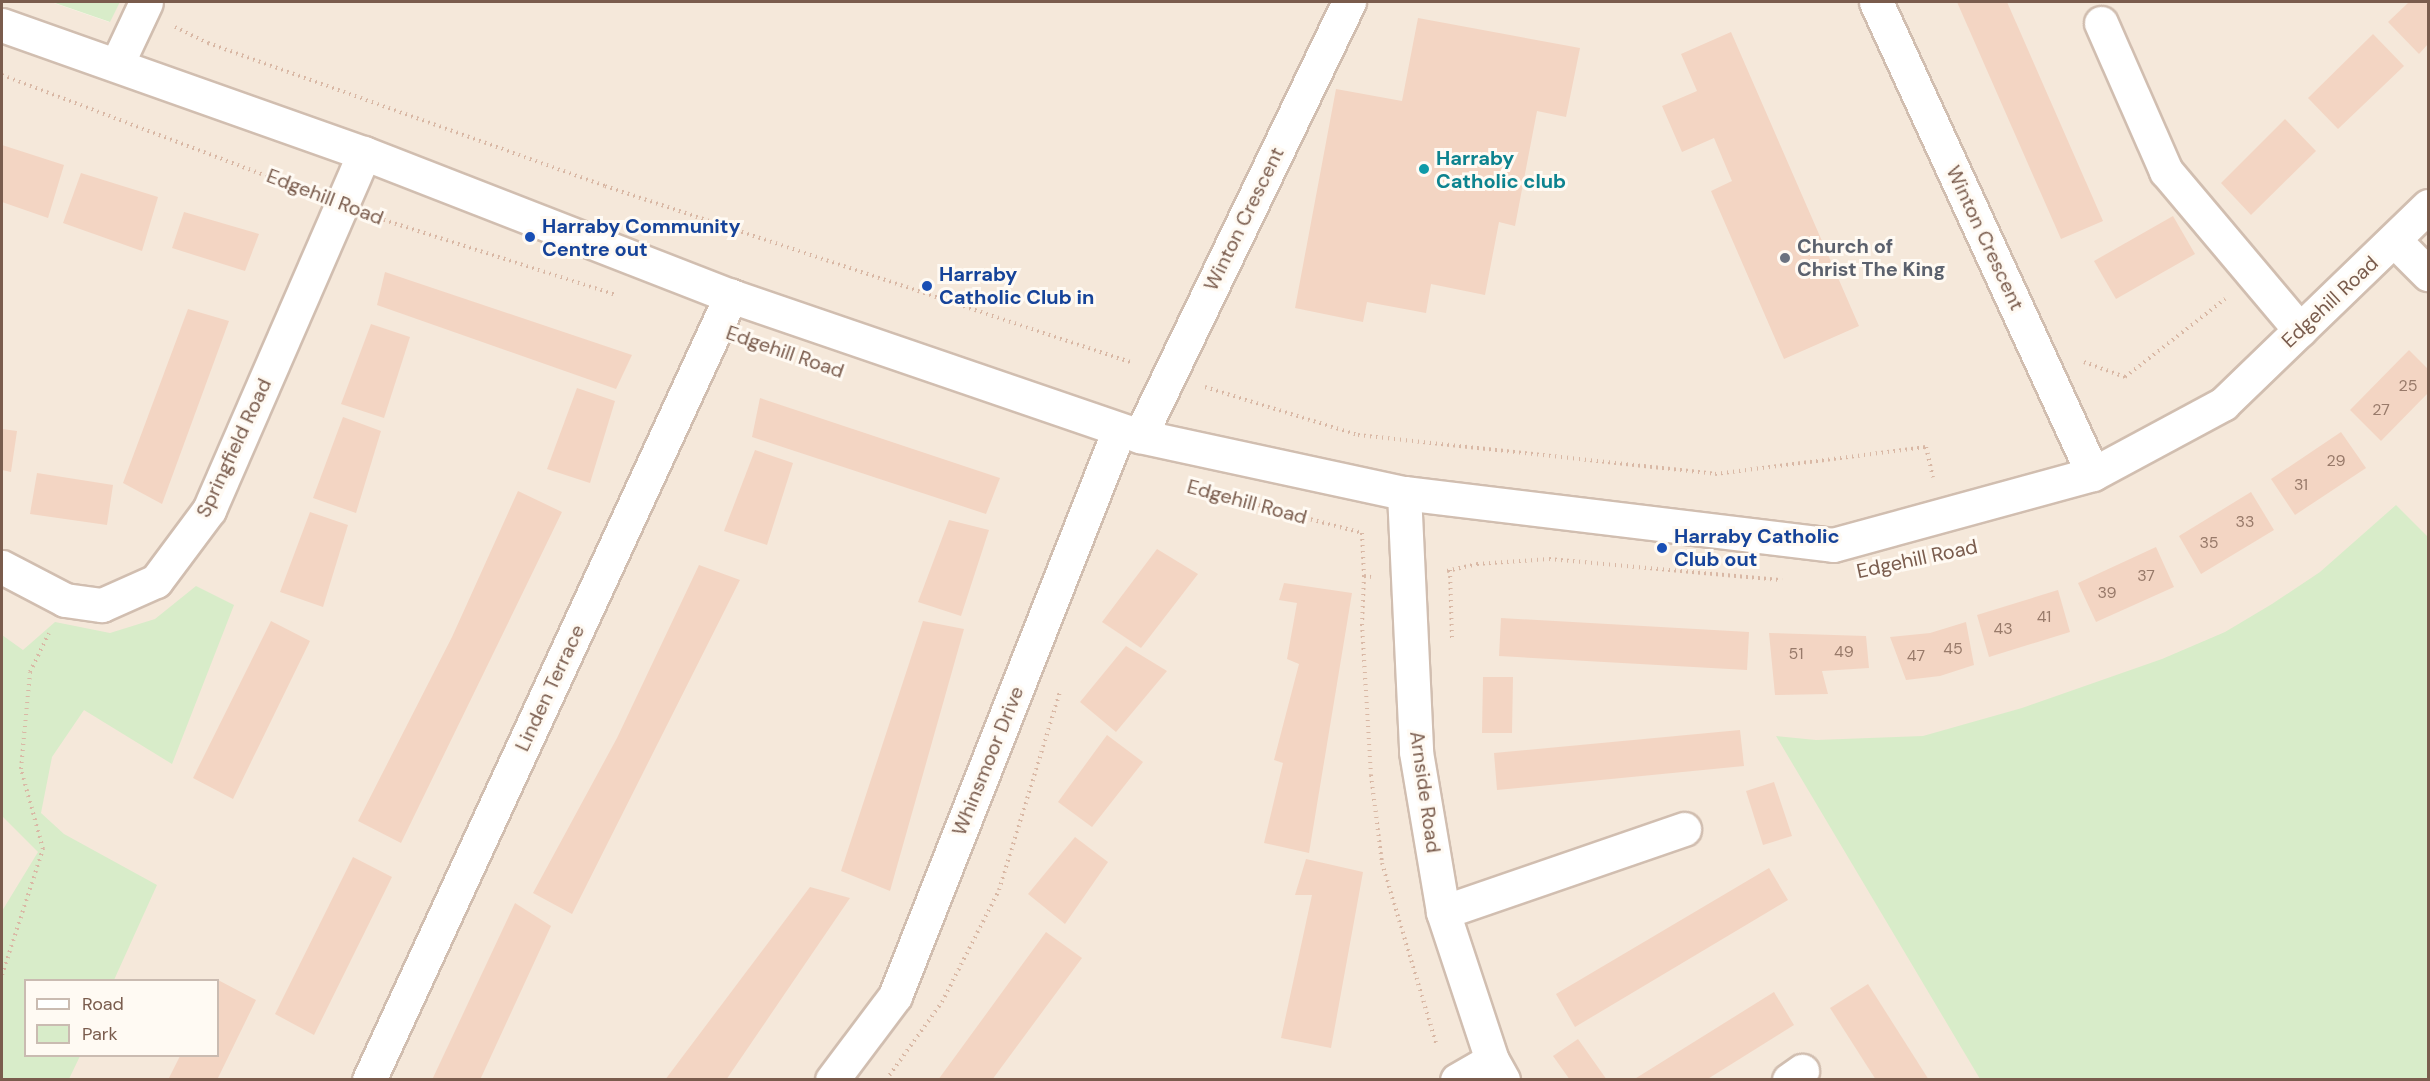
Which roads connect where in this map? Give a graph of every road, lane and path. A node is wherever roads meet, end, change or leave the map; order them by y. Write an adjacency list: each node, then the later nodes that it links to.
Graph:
1 (1349, 2): 18 (street, Winton Crescent)
2 (1876, 2): 17 (street, Winton Crescent)
3 (143, 6): 6 (street); 18 (path)
4 (2101, 23): 13 (street)
5 (2, 25): 6 (street, Edgehill Road)
6 (117, 64): 8 (street, Edgehill Road)
7 (2, 75): 9 (path, Edgehill Road)
8 (364, 153): 9 (street, Springfield Road); 14 (street, Edgehill Road)
9 (341, 206): 15 (path, Edgehill Road); 28 (street, Springfield Road)
10 (2428, 206): 11 (street, Edgehill Road)
11 (2395, 241): 12 (street); 16 (street, Edgehill Road)
12 (2428, 274)
13 (2254, 276): 16 (street); 17 (path)
14 (731, 296): 19 (street, Edgehill Road); 34 (street, Linden Terrace)
15 (626, 298)
16 (2301, 330): 20 (street, Edgehill Road)
17 (2033, 343): 20 (street, Winton Crescent)
18 (1169, 375): 19 (street, Winton Crescent); 23 (path)
19 (1130, 433): 22 (street, Edgehill Road); 35 (street, Whinsmoor Drive)
20 (2093, 474): 23 (street, Edgehill Road)
21 (1212, 493): 27 (path, Edgehill Road)
22 (1404, 493): 23 (street, Edgehill Road); 27 (street, Arnside Road)
23 (1942, 516)
24 (2, 567): 28 (street, Springfield Road)
25 (1450, 570): 26 (path, Edgehill Road); 27 (path, Edgehill Road); 29 (path)
26 (1791, 579)
27 (1409, 580): 31 (street, Arnside Road)
28 (65, 600): 32 (path)
29 (1452, 641)
30 (1684, 829): 31 (street)
31 (1443, 912): 33 (street, Arnside Road)
32 (2, 975)
33 (1498, 1070): 36 (street)
34 (369, 1080)
35 (832, 1080)
36 (1457, 1080)

